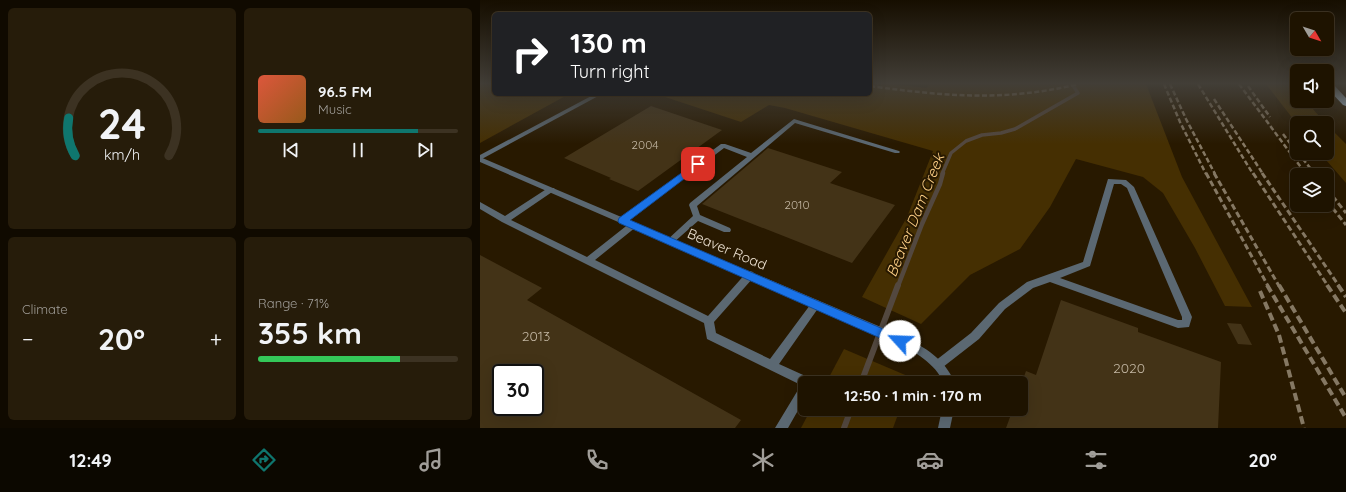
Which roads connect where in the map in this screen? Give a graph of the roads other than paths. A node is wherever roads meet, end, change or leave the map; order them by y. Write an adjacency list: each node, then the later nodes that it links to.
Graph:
1 (581, 104): 4 (street)
2 (897, 152): 3 (street)
3 (752, 156): 7 (street); 9 (street)
4 (480, 159): 5 (street, Beaver Road)
5 (551, 190): 8 (street); 9 (street, Beaver Road)
6 (480, 205): 8 (street)
7 (697, 217): 11 (street); 12 (street)
8 (505, 220): 13 (street)
9 (623, 221): 10 (street, Beaver Road)
10 (633, 225): 12 (street, Beaver Road); 13 (street)
11 (727, 230)
12 (670, 241): 14 (street, Beaver Road)
13 (588, 261): 17 (street)
14 (750, 275): 16 (street, Beaver Road); 17 (street)
15 (1050, 278): 15 (street); 18 (street)
16 (816, 304): 18 (street, Beaver Road); 19 (street)
17 (709, 320): 19 (street)
18 (939, 364): 20 (street, Beaver Road)
19 (770, 366): 21 (street)
20 (947, 376)
21 (798, 379)
22 (798, 399): 24 (street)
23 (947, 416): 25 (street)
24 (780, 428)
25 (944, 428)

